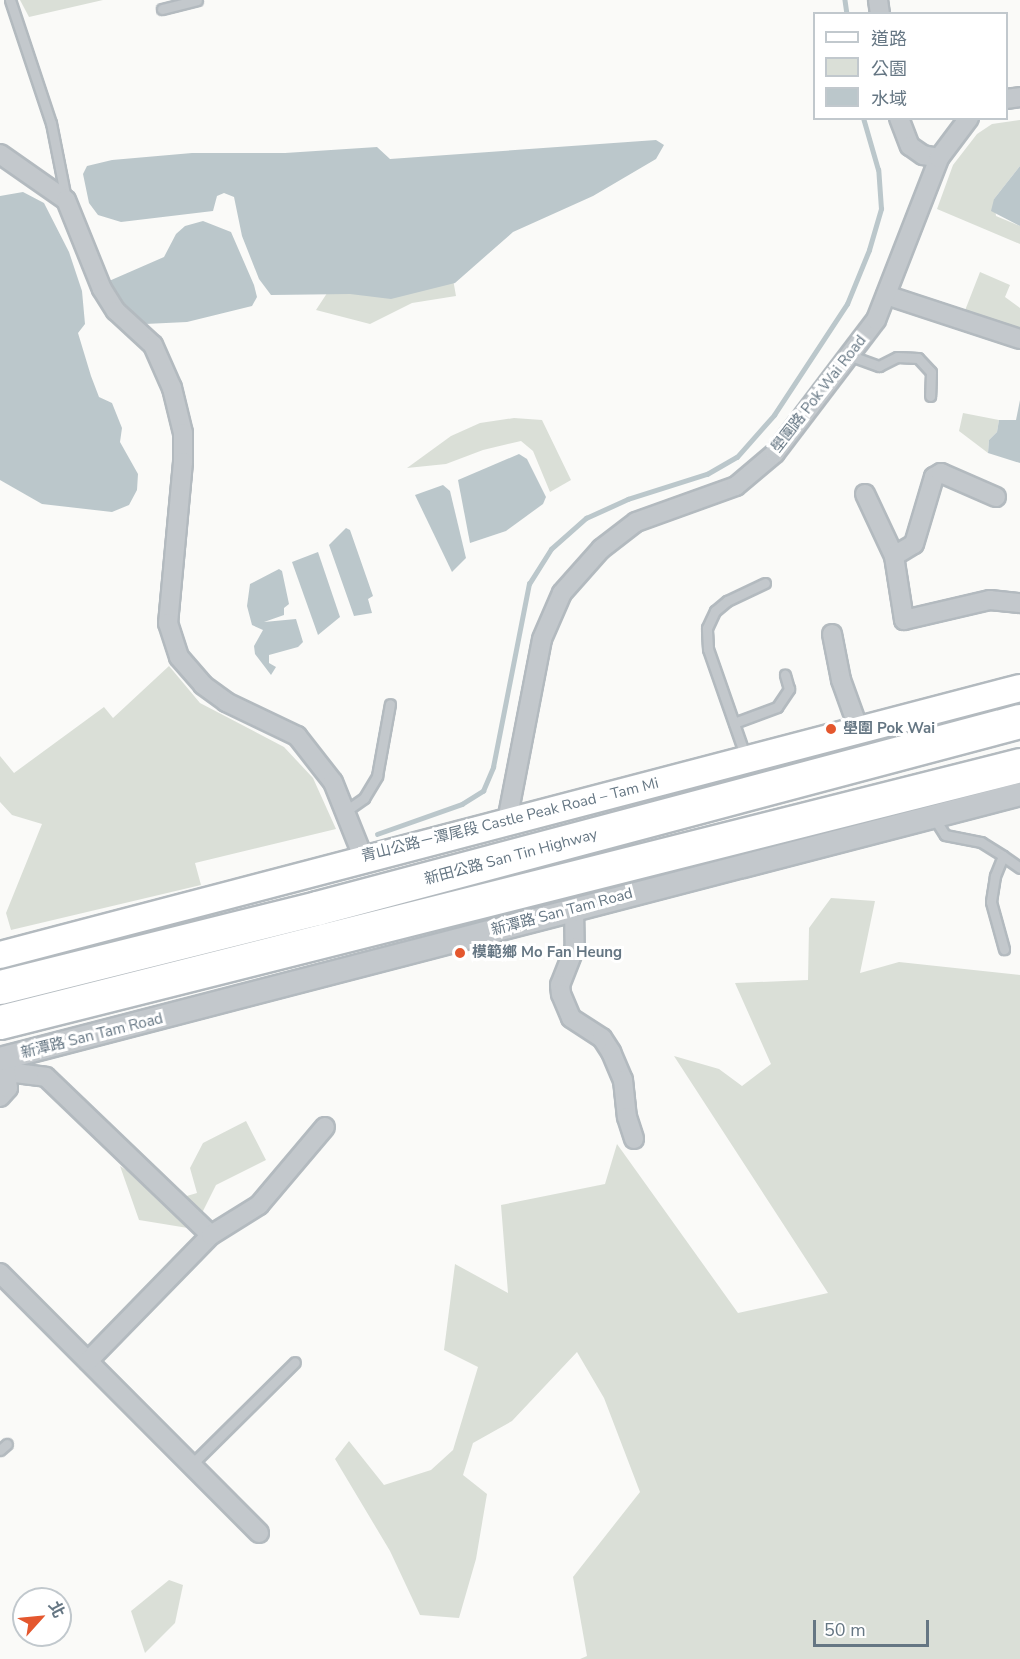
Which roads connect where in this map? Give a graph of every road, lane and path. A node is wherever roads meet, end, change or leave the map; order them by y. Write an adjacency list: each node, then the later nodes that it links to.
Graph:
1 (10, 0): 8 (lane)
2 (197, 0): 3 (lane)
3 (162, 9)
4 (900, 120): 7 (street)
5 (968, 120): 7 (street, 壆圍路 Pok Wai Road)
6 (0, 154): 8 (street)
7 (939, 158): 9 (street, 壆圍路 Pok Wai Road)
8 (66, 200): 28 (street)
9 (886, 295): 10 (street); 11 (street, 壆圍路 Pok Wai Road)
10 (1020, 339)
11 (851, 356): 12 (lane); 30 (street, 壆圍路 Pok Wai Road)
12 (930, 396)
13 (865, 494): 15 (street)
14 (996, 497): 15 (street)
15 (894, 556): 17 (street)
16 (765, 583): 23 (lane)
17 (1020, 603)
18 (832, 634): 24 (street)
19 (785, 675): 23 (lane)
20 (1020, 688): 24 (main road, 青山公路－潭尾段 Castle Peak Road – Tam Mi)
21 (390, 704): 28 (lane)
22 (1020, 721): 37 (highway, 新田公路 San Tin Highway)
23 (734, 723): 25 (lane)
24 (859, 730): 25 (main road, 青山公路－潭尾段 Castle Peak Road – Tam Mi)
25 (746, 759): 30 (main road, 青山公路－潭尾段 Castle Peak Road – Tam Mi)
26 (1020, 765): 38 (highway)
27 (1020, 794): 29 (street, 新潭路 San Tam Road)
28 (347, 810): 32 (street)
29 (933, 816): 31 (lane); 34 (street, 新潭路 San Tam Road)
30 (507, 821): 32 (main road, 青山公路－潭尾段 Castle Peak Road – Tam Mi)
31 (1003, 856): 33 (lane); 35 (lane)
32 (363, 857): 36 (main road, 青山公路－潭尾段 Castle Peak Road – Tam Mi)
33 (1020, 868)
34 (574, 908): 39 (street, 新潭路 San Tam Road); 42 (street)
35 (1004, 949)
36 (0, 955)
37 (0, 987)
38 (0, 1022)
39 (4, 1063): 40 (street); 43 (street)
40 (0, 1097)
41 (325, 1127): 43 (street)
42 (634, 1139)
43 (211, 1235): 45 (street)
44 (2, 1278): 45 (street)
45 (87, 1361): 47 (street)
46 (295, 1362): 47 (lane)
47 (191, 1465): 48 (street)
48 (259, 1533)

